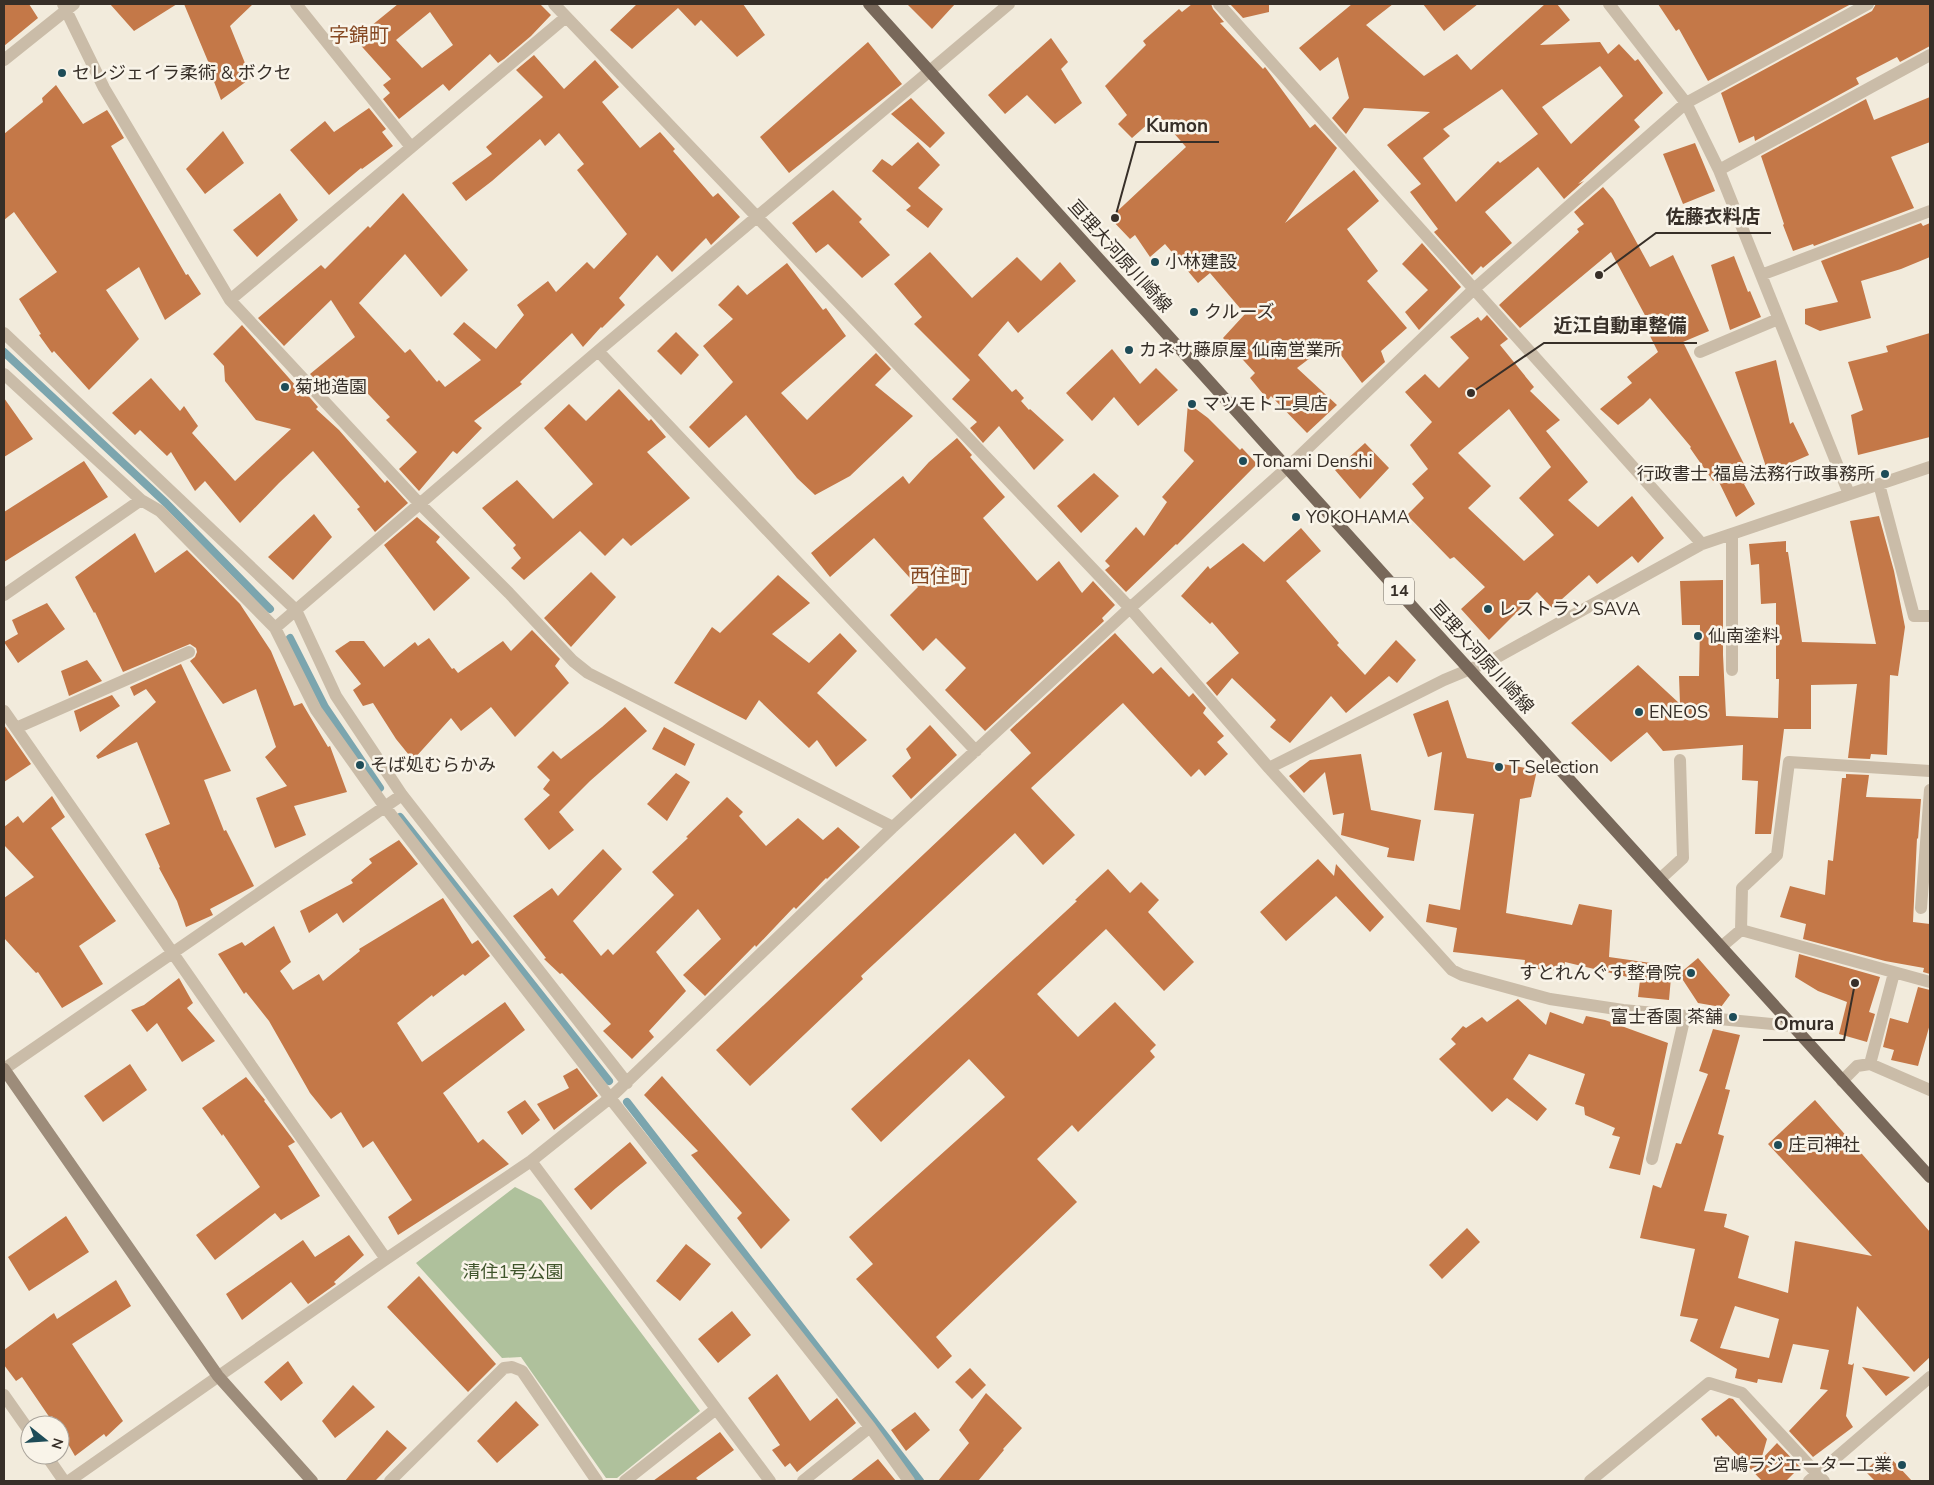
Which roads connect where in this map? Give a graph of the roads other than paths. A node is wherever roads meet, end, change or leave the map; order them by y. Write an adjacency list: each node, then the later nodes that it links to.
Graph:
1 (296, 4): 14 (street)
2 (554, 4): 9 (street)
3 (869, 4): 12 (main road, 亘理大河原川崎線 / 14)
4 (1009, 4): 12 (street)
5 (1219, 4): 19 (street)
6 (1609, 4): 13 (street)
7 (1868, 4): 13 (street)
8 (68, 6): 11 (street); 20 (street)
9 (566, 16): 14 (street); 17 (street)
10 (1930, 55): 15 (street)
11 (4, 60)
12 (929, 72): 17 (street); 26 (main road, 亘理大河原川崎線 / 14)
13 (1686, 103): 15 (street); 19 (street)
14 (411, 147): 20 (street)
15 (1719, 170): 18 (street)
16 (1930, 211): 18 (street)
17 (757, 216): 23 (street); 35 (street)
18 (1761, 275): 21 (street)
19 (1474, 289): 26 (street); 33 (street)
20 (230, 300): 31 (street)
21 (1778, 319): 24 (street); 29 (street)
22 (4, 333): 36 (street)
23 (598, 350): 31 (street); 44 (street)
24 (1700, 352)
25 (4, 374): 30 (street)
26 (1288, 467): 35 (street); 40 (main road, 亘理大河原川崎線 / 14)
27 (1930, 467): 28 (street)
28 (1879, 484): 29 (street); 37 (street)
29 (1849, 494): 32 (street)
30 (141, 500): 34 (street); 38 (street)
31 (419, 503): 36 (street); 51 (street)
32 (1732, 534): 33 (street); 41 (street)
33 (1702, 544): 40 (street)
34 (4, 595)
35 (1130, 608): 44 (street); 46 (street)
36 (296, 610): 38 (street); 49 (street)
37 (1930, 616)
38 (275, 628): 50 (street)
39 (189, 652): 43 (street)
40 (1469, 669): 46 (street); 52 (main road, 亘理大河原川崎線 / 14)
41 (1732, 670)
42 (4, 711): 43 (street)
43 (16, 728): 56 (street)
44 (976, 751): 51 (street)
45 (1680, 760): 52 (street)
46 (1269, 768): 59 (street)
47 (1930, 772): 54 (street)
48 (1930, 790): 53 (street)
49 (402, 796): 50 (street); 64 (street)
50 (385, 807): 56 (street); 66 (street)
51 (893, 827): 64 (street)
52 (1660, 879): 55 (main road, 亘理大河原川崎線 / 14)
53 (1920, 908)
54 (1741, 930): 55 (street); 57 (street)
55 (1721, 947): 60 (main road, 亘理大河原川崎線 / 14)
56 (173, 953): 62 (street); 70 (street)
57 (1894, 973): 58 (street); 61 (street)
58 (1930, 982)
59 (1685, 1016): 60 (street); 67 (street)
60 (1793, 1026): 63 (main road, 亘理大河原川崎線 / 14)
61 (1870, 1064): 63 (street); 65 (street)
62 (4, 1069): 71 (street)
63 (1842, 1081): 69 (main road, 亘理大河原川崎線 / 14)
64 (626, 1083): 66 (street)
65 (1930, 1090)
66 (610, 1098): 68 (street); 76 (street)
67 (1652, 1159)
68 (531, 1160): 70 (street); 74 (street)
69 (1930, 1177)
70 (386, 1259): 71 (street)
71 (218, 1376): 80 (street); 81 (street)
72 (1930, 1378): 78 (street)
73 (4, 1395): 75 (street)
74 (716, 1409): 84 (street); 85 (street)
75 (20, 1418)
76 (870, 1427): 86 (street); 87 (street)
77 (53, 1465): 79 (street)
78 (1817, 1479): 88 (street)
79 (64, 1481)
80 (69, 1481)
81 (312, 1481)
82 (390, 1481): 83 (street)
83 (597, 1481)
84 (625, 1481)
85 (770, 1481)
86 (803, 1481)
87 (909, 1481)
88 (1590, 1481)

